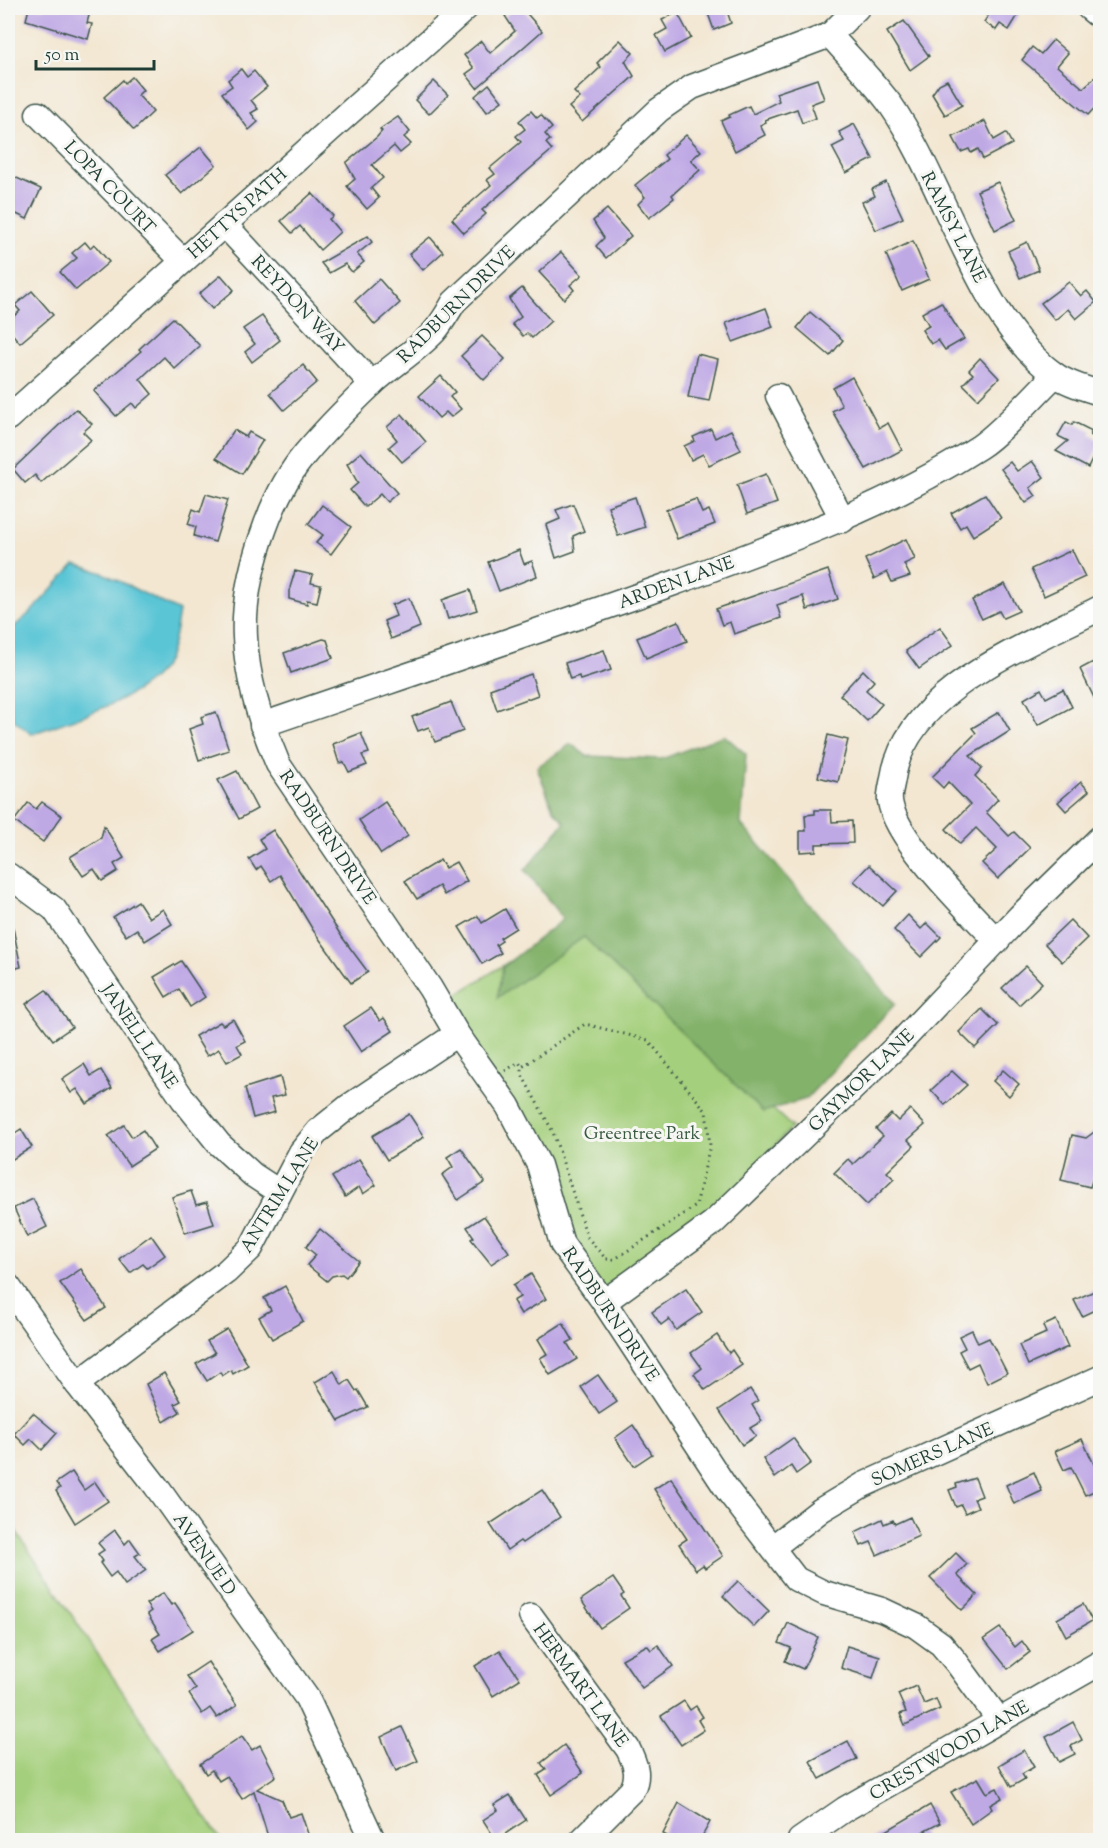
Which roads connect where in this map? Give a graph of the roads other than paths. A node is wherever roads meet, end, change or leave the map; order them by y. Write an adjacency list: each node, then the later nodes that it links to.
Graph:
1 (466, 8): 7 (street, HETTYS PATH)
2 (856, 8): 5 (street, RADBURN DRIVE)
3 (1089, 8): 4 (street)
4 (1101, 17)
5 (830, 35): 9 (street, RAMSY LANE); 10 (street, RADBURN DRIVE)
6 (38, 114): 8 (street, LOPA COURT)
7 (224, 224): 8 (street, HETTYS PATH); 10 (street, REYDON WAY)
8 (183, 261): 13 (street, HETTYS PATH)
9 (1055, 375): 11 (street, RAMSY LANE); 14 (street, ARDEN LANE)
10 (372, 384): 16 (street, RADBURN DRIVE)
11 (1101, 393)
12 (778, 396): 14 (street)
13 (8, 418)
14 (843, 520): 16 (street, ARDEN LANE)
15 (1101, 608): 19 (street)
16 (262, 725): 20 (street, RADBURN DRIVE)
17 (1101, 838): 19 (street, GAYMOR LANE)
18 (8, 875): 21 (street, JANELL LANE)
19 (997, 941): 23 (street, GAYMOR LANE)
20 (457, 1034): 21 (street, ANTRIM LANE); 23 (street, RADBURN DRIVE)
21 (279, 1192): 25 (street, ANTRIM LANE)
22 (8, 1286): 25 (street, AVENUE D)
23 (604, 1302): 26 (street, RADBURN DRIVE)
24 (1101, 1378): 26 (street, SOMERS LANE)
25 (77, 1384): 30 (street, AVENUE D)
26 (773, 1547): 29 (street, RADBURN DRIVE)
27 (531, 1616): 31 (street, HERMART LANE)
28 (1101, 1663): 29 (street, CRESTWOOD LANE)
29 (999, 1720): 32 (street, CRESTWOOD LANE)
30 (373, 1840)
31 (582, 1840)
32 (800, 1840)

